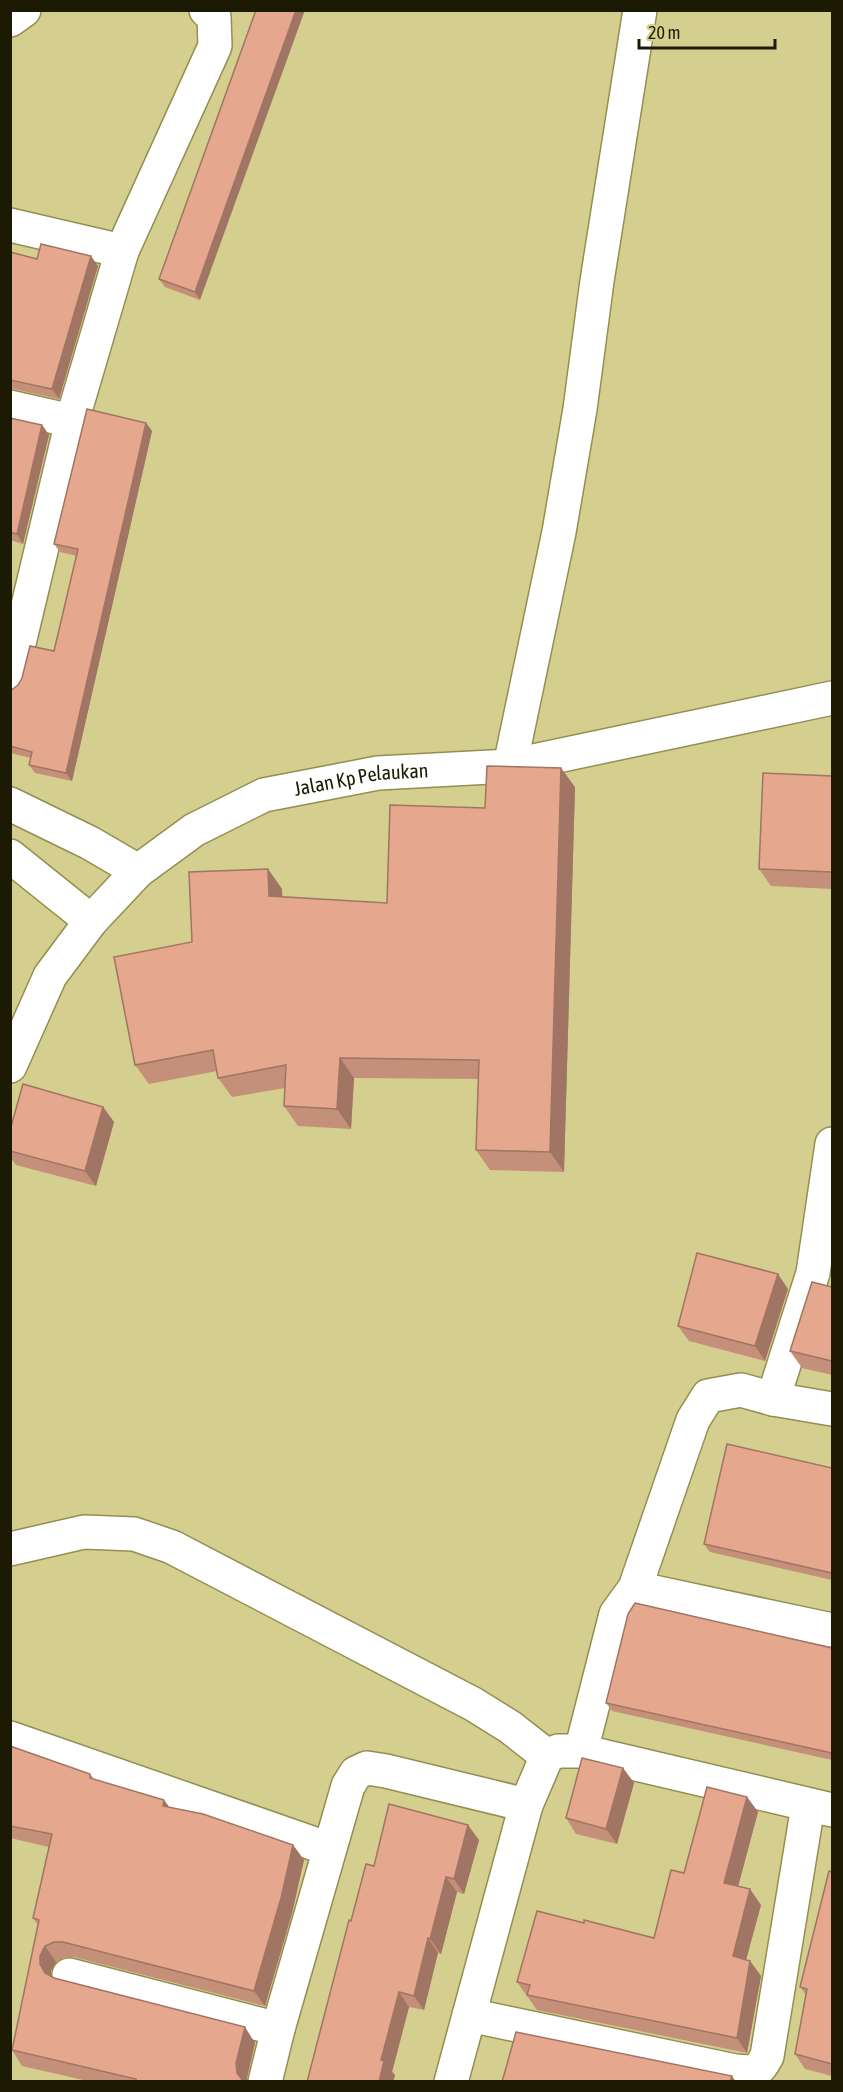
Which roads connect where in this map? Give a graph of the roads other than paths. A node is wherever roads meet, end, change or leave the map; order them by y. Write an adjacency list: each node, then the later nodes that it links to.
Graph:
1 (24, 10): 4 (street)
2 (206, 10): 6 (street)
3 (640, 10): 12 (street)
4 (10, 20)
5 (10, 225): 6 (street)
6 (122, 251): 8 (street)
7 (10, 406): 8 (street)
8 (72, 421): 9 (street)
9 (21, 589): 10 (street)
10 (10, 681)
11 (832, 698): 12 (street, Jalan Kp Pelaukan)
12 (510, 766): 15 (street, Jalan Kp Pelaukan)
13 (10, 804): 15 (street)
14 (10, 856): 16 (street)
15 (138, 871): 16 (street, Jalan Kp Pelaukan)
16 (90, 921): 17 (street, Jalan Kp Pelaukan)
17 (10, 1066)
18 (832, 1144): 19 (street)
19 (773, 1399): 20 (street); 22 (street)
20 (832, 1410)
21 (10, 1549): 26 (street)
22 (635, 1588): 23 (street); 25 (street)
23 (832, 1630)
24 (10, 1738): 29 (street)
25 (581, 1751): 26 (street); 28 (street)
26 (547, 1756): 27 (street)
27 (526, 1805): 29 (street); 31 (street)
28 (820, 1808): 31 (street)
29 (329, 1849): 32 (street)
30 (69, 1975): 32 (street)
31 (469, 2015): 34 (street)
32 (278, 2029): 33 (street)
33 (265, 2082)
34 (451, 2082)

